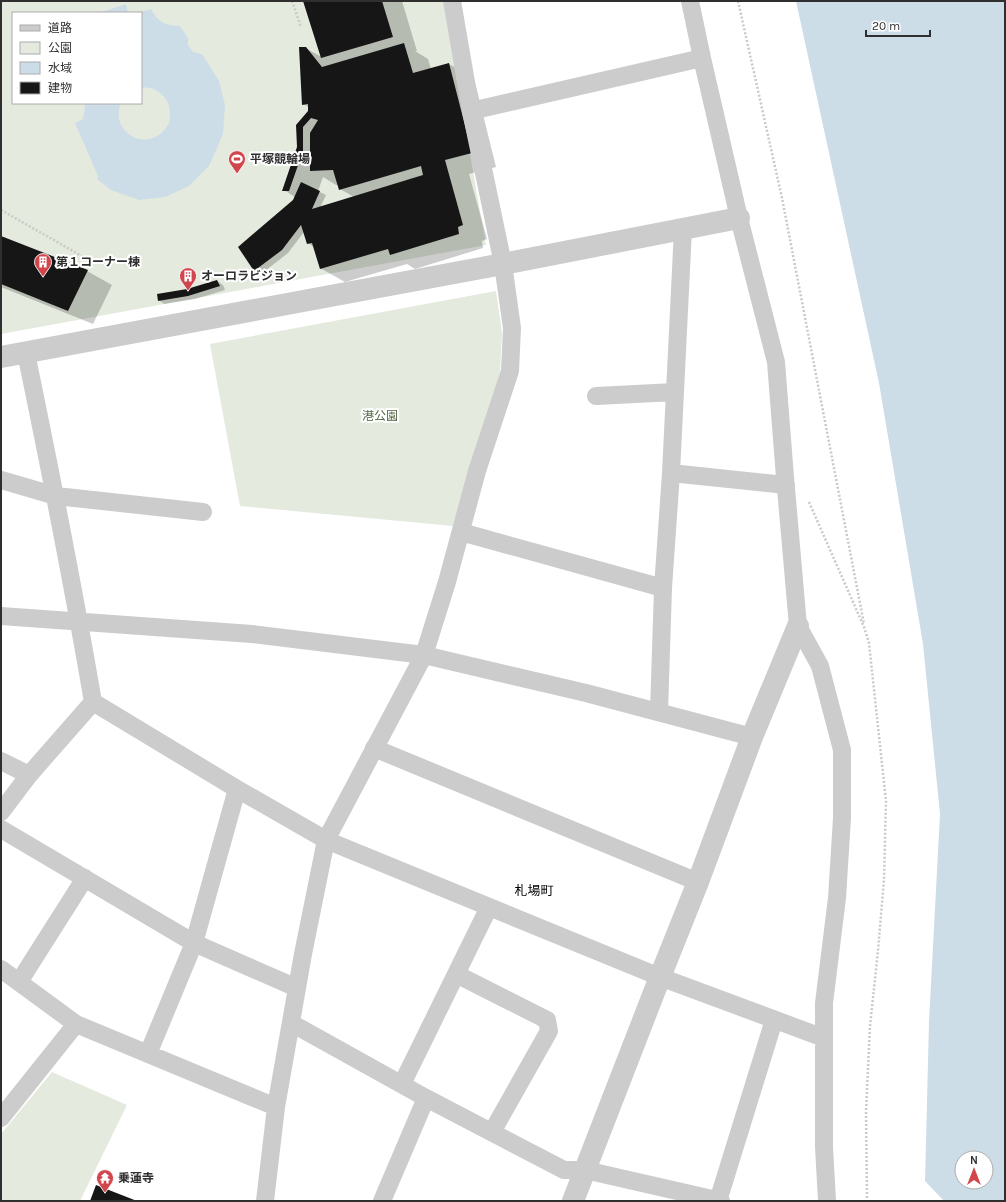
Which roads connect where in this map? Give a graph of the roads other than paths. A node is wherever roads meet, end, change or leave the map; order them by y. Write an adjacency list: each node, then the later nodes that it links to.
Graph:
1 (452, 1): 4 (street)
2 (690, 1): 3 (street)
3 (702, 58): 4 (street); 5 (street)
4 (471, 111): 7 (street)
5 (739, 218): 6 (street); 14 (street)
6 (683, 228): 7 (street); 10 (street)
7 (503, 264): 8 (street); 17 (street)
8 (26, 353): 9 (street); 15 (street)
9 (1, 358)
10 (675, 392): 11 (street); 12 (street)
11 (596, 396)
12 (671, 473): 14 (street); 18 (street)
13 (1, 480): 15 (street)
14 (785, 481): 21 (street)
15 (56, 496): 16 (street); 20 (street)
16 (203, 512)
17 (461, 532): 18 (street); 22 (street)
18 (664, 588): 24 (street)
19 (1, 616): 20 (street)
20 (80, 621): 22 (street); 23 (street)
21 (798, 626): 25 (street); 45 (street)
22 (424, 655): 24 (street); 26 (street)
23 (93, 702): 28 (street); 29 (street)
24 (659, 712): 25 (street)
25 (752, 737): 34 (street)
26 (374, 748): 32 (street); 34 (street)
27 (1, 761): 28 (street)
28 (29, 775): 30 (street)
29 (237, 789): 32 (street); 36 (street)
30 (1, 812)
31 (1, 829): 33 (street)
32 (326, 840): 35 (street); 41 (street)
33 (85, 878): 36 (street); 40 (street)
34 (698, 882): 39 (street)
35 (489, 907): 38 (street); 39 (street)
36 (194, 943): 41 (street); 46 (street)
37 (1, 969): 40 (street)
38 (456, 974): 47 (street); 51 (street)
39 (660, 977): 42 (street); 52 (street)
40 (19, 982): 44 (street)
41 (297, 988): 43 (street)
42 (774, 1020): 45 (street); 56 (street)
43 (291, 1023): 47 (street); 49 (street)
44 (76, 1024): 46 (street); 50 (street)
45 (824, 1038): 57 (street)
46 (148, 1054): 49 (street)
47 (402, 1084): 48 (street)
48 (426, 1098): 51 (street); 54 (street)
49 (276, 1107): 53 (street)
50 (1, 1118)
51 (492, 1132): 52 (street)
52 (585, 1170): 55 (street); 56 (street)
53 (265, 1201)
54 (382, 1201)
55 (573, 1201)
56 (719, 1201)
57 (827, 1201)

